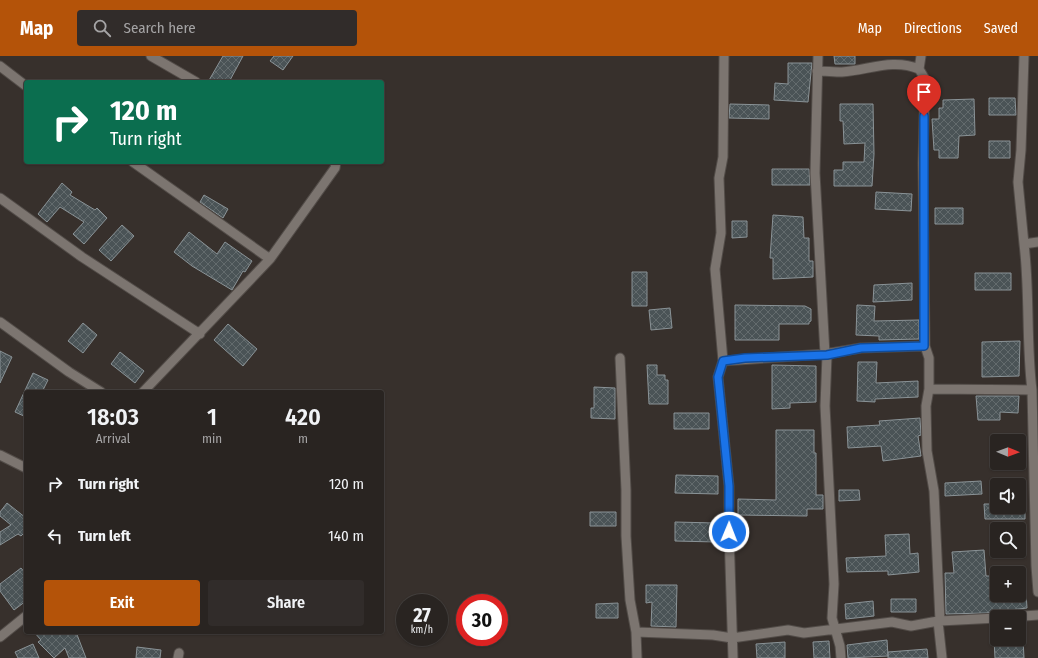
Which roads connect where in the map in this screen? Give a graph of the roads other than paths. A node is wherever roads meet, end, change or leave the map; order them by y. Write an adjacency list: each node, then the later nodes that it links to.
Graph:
1 (151, 56): 9 (street)
2 (724, 56): 22 (street)
3 (818, 56): 8 (street)
4 (920, 56): 7 (street)
5 (1024, 56): 15 (street)
6 (0, 66): 10 (street)
7 (919, 69): 8 (street); 19 (street)
8 (817, 71): 20 (street)
9 (193, 80)
10 (24, 84)
11 (137, 164): 16 (street)
12 (336, 164): 16 (street)
13 (0, 198): 18 (street)
14 (1038, 242): 15 (street)
15 (1024, 244): 26 (street)
16 (270, 258): 18 (street)
17 (0, 322): 24 (street)
18 (200, 334): 25 (street)
19 (924, 346): 20 (street); 23 (street)
20 (826, 355): 22 (street); 36 (street)
21 (620, 358): 37 (street)
22 (723, 361): 39 (street)
23 (929, 389): 26 (street); 35 (street)
24 (98, 390)
25 (146, 390)
26 (1032, 390): 29 (street)
27 (0, 456): 28 (street)
28 (24, 467)
29 (1037, 517): 30 (street)
30 (1038, 592)
31 (1038, 615): 32 (street)
32 (1026, 616)
33 (24, 618): 38 (street)
34 (990, 618): 35 (street)
35 (939, 621): 36 (street); 43 (street)
36 (835, 629): 39 (street); 42 (street)
37 (636, 632): 39 (street); 40 (street)
38 (0, 637)
39 (732, 638): 41 (street)
40 (637, 658)
41 (733, 658)
42 (840, 658)
43 (942, 658)

